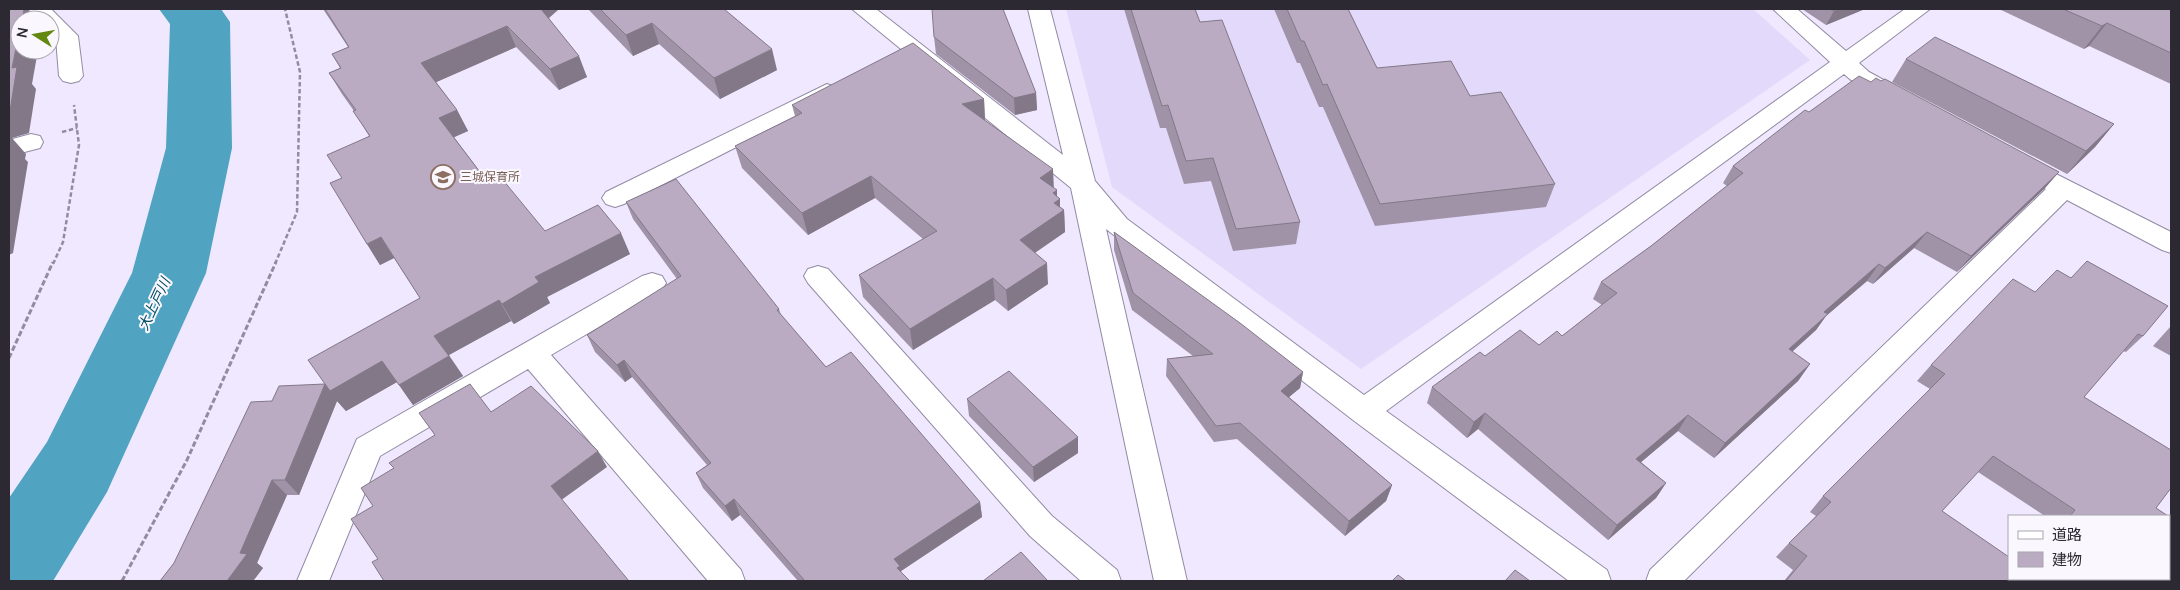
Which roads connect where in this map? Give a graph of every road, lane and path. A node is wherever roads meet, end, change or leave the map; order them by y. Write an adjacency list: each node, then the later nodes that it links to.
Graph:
1 (38, 9): 10 (street)
2 (286, 9): 23 (path)
3 (863, 9): 7 (street)
4 (1038, 9): 14 (street)
5 (1784, 9): 8 (street)
6 (1919, 9): 8 (street)
7 (914, 49): 9 (street); 14 (street)
8 (1845, 61): 12 (street); 22 (street)
9 (888, 62)
10 (72, 76): 21 (path)
11 (844, 84): 16 (street)
12 (1920, 109)
13 (2030, 169): 15 (street)
14 (1083, 184): 22 (street); 27 (street)
15 (2064, 187): 17 (street); 29 (street)
16 (615, 198)
17 (2171, 243)
18 (818, 276): 26 (street)
19 (652, 283): 20 (street)
20 (532, 353): 24 (street); 25 (street)
21 (9, 358)
22 (1364, 411): 28 (street)
23 (122, 581)
24 (313, 581)
25 (729, 581)
26 (1105, 581)
27 (1170, 581)
28 (1595, 581)
29 (1662, 581)

